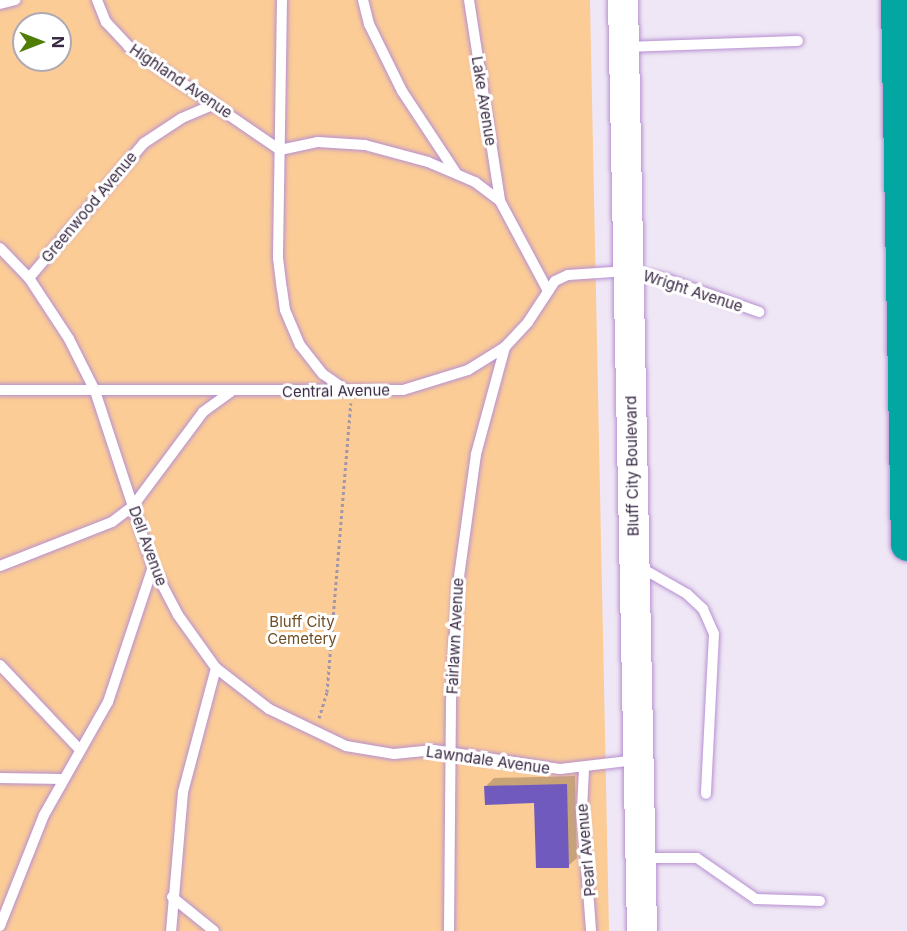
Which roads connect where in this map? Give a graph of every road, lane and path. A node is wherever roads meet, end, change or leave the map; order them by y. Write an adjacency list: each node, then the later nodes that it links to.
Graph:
1 (15, 0): 8 (lane)
2 (97, 0): 11 (lane, Highland Avenue)
3 (282, 0): 12 (lane)
4 (363, 0): 13 (lane)
5 (469, 0): 14 (lane, Lake Avenue)
6 (623, 0): 10 (street, Bluff City Boulevard)
7 (897, 0): 26 (highway)
8 (0, 3)
9 (798, 41): 10 (lane)
10 (624, 47): 16 (street, Bluff City Boulevard)
11 (214, 104): 12 (lane, Highland Avenue); 17 (lane, Greenwood Avenue)
12 (280, 150): 13 (lane); 24 (lane)
13 (457, 174): 14 (lane)
14 (500, 201): 18 (lane)
15 (0, 248): 17 (lane, Dell Avenue)
16 (628, 271): 18 (lane, Central Avenue); 19 (lane, Wright Avenue); 27 (street, Bluff City Boulevard)
17 (29, 278): 22 (lane, Dell Avenue)
18 (548, 291): 20 (lane, Central Avenue)
19 (759, 312)
20 (505, 347): 24 (lane, Central Avenue); 34 (lane, Fairlawn Avenue)
21 (0, 390): 22 (lane, Central Avenue)
22 (95, 391): 23 (lane, Central Avenue); 25 (lane, Dell Avenue)
23 (231, 392): 24 (lane, Central Avenue); 25 (lane)
24 (352, 392): 32 (path)
25 (133, 506): 28 (lane); 29 (lane, Dell Avenue)
26 (907, 544)
27 (635, 564): 35 (street, Bluff City Boulevard); 39 (lane)
28 (0, 566)
29 (153, 567): 31 (lane, Dell Avenue); 33 (lane)
30 (0, 665): 33 (lane)
31 (216, 668): 32 (lane, Lawndale Avenue); 41 (lane)
32 (313, 732): 34 (lane, Lawndale Avenue)
33 (80, 750): 38 (lane)
34 (450, 753): 36 (lane, Lawndale Avenue); 46 (lane, Fairlawn Avenue)
35 (639, 759): 36 (lane, Lawndale Avenue); 40 (street, Bluff City Boulevard)
36 (584, 769): 47 (lane, Pearl Avenue)
37 (0, 778): 38 (lane)
38 (62, 779): 43 (lane)
39 (706, 795)
40 (641, 858): 42 (lane); 48 (street, Bluff City Boulevard)
41 (172, 897): 44 (lane); 45 (lane)
42 (820, 901)
43 (0, 926)
44 (171, 931)
45 (214, 931)
46 (450, 931)
47 (591, 931)
48 (642, 931)

